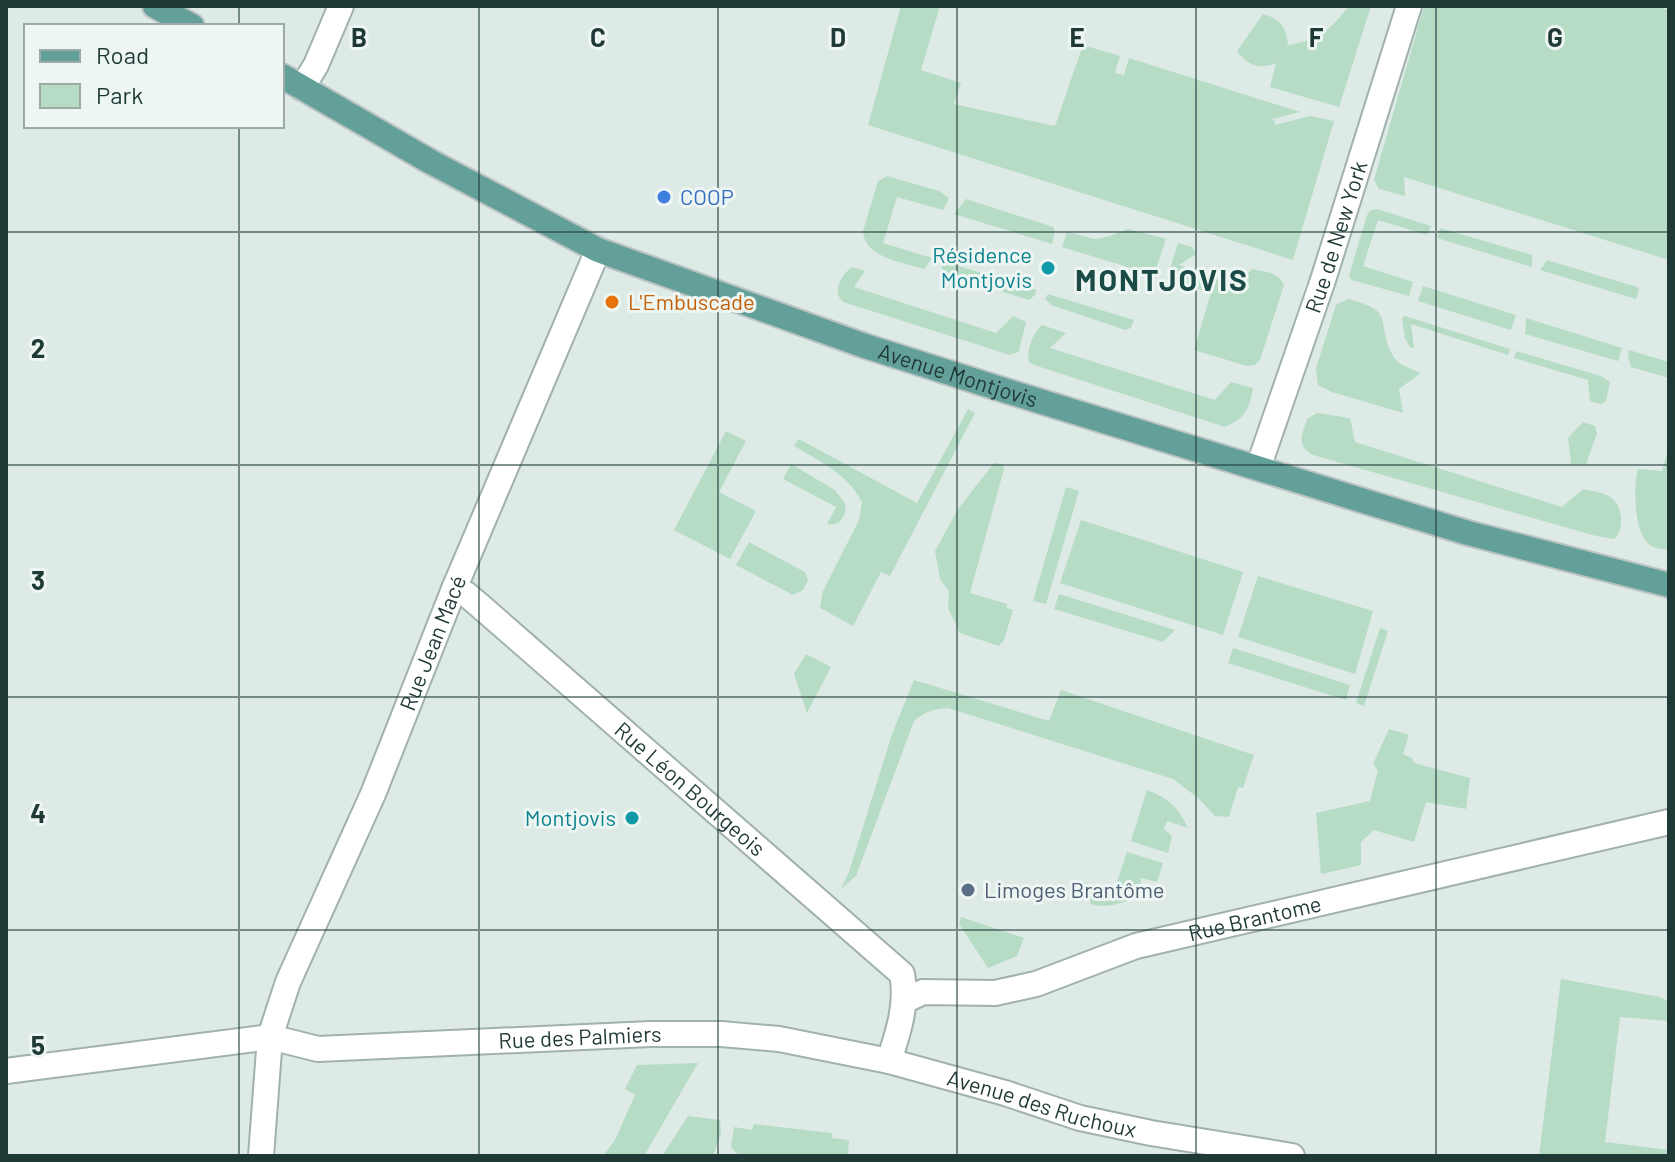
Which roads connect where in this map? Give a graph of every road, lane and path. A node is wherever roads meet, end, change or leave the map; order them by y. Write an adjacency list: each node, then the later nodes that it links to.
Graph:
1 (155, 6): 4 (main road)
2 (341, 6): 5 (street)
3 (1409, 6): 7 (street, Rue de New York)
4 (190, 18)
5 (292, 82): 6 (main road, Avenue Montjovis)
6 (598, 250): 7 (main road, Avenue Montjovis); 9 (street, Rue Jean Macé)
7 (1258, 468): 8 (main road, Avenue Montjovis)
8 (1669, 585)
9 (454, 589): 11 (street, Rue Léon Bourgeois); 12 (street, Rue Jean Macé)
10 (1669, 822): 11 (street, Rue Brantome)
11 (904, 1001): 13 (street)
12 (270, 1037): 13 (street, Rue des Palmiers); 14 (street); 16 (street, Rue Jean Macé)
13 (889, 1061): 15 (street, Avenue des Ruchoux)
14 (6, 1071)
15 (1224, 1150): 17 (street, Avenue des Ruchoux)
16 (261, 1156)
17 (1292, 1156)

